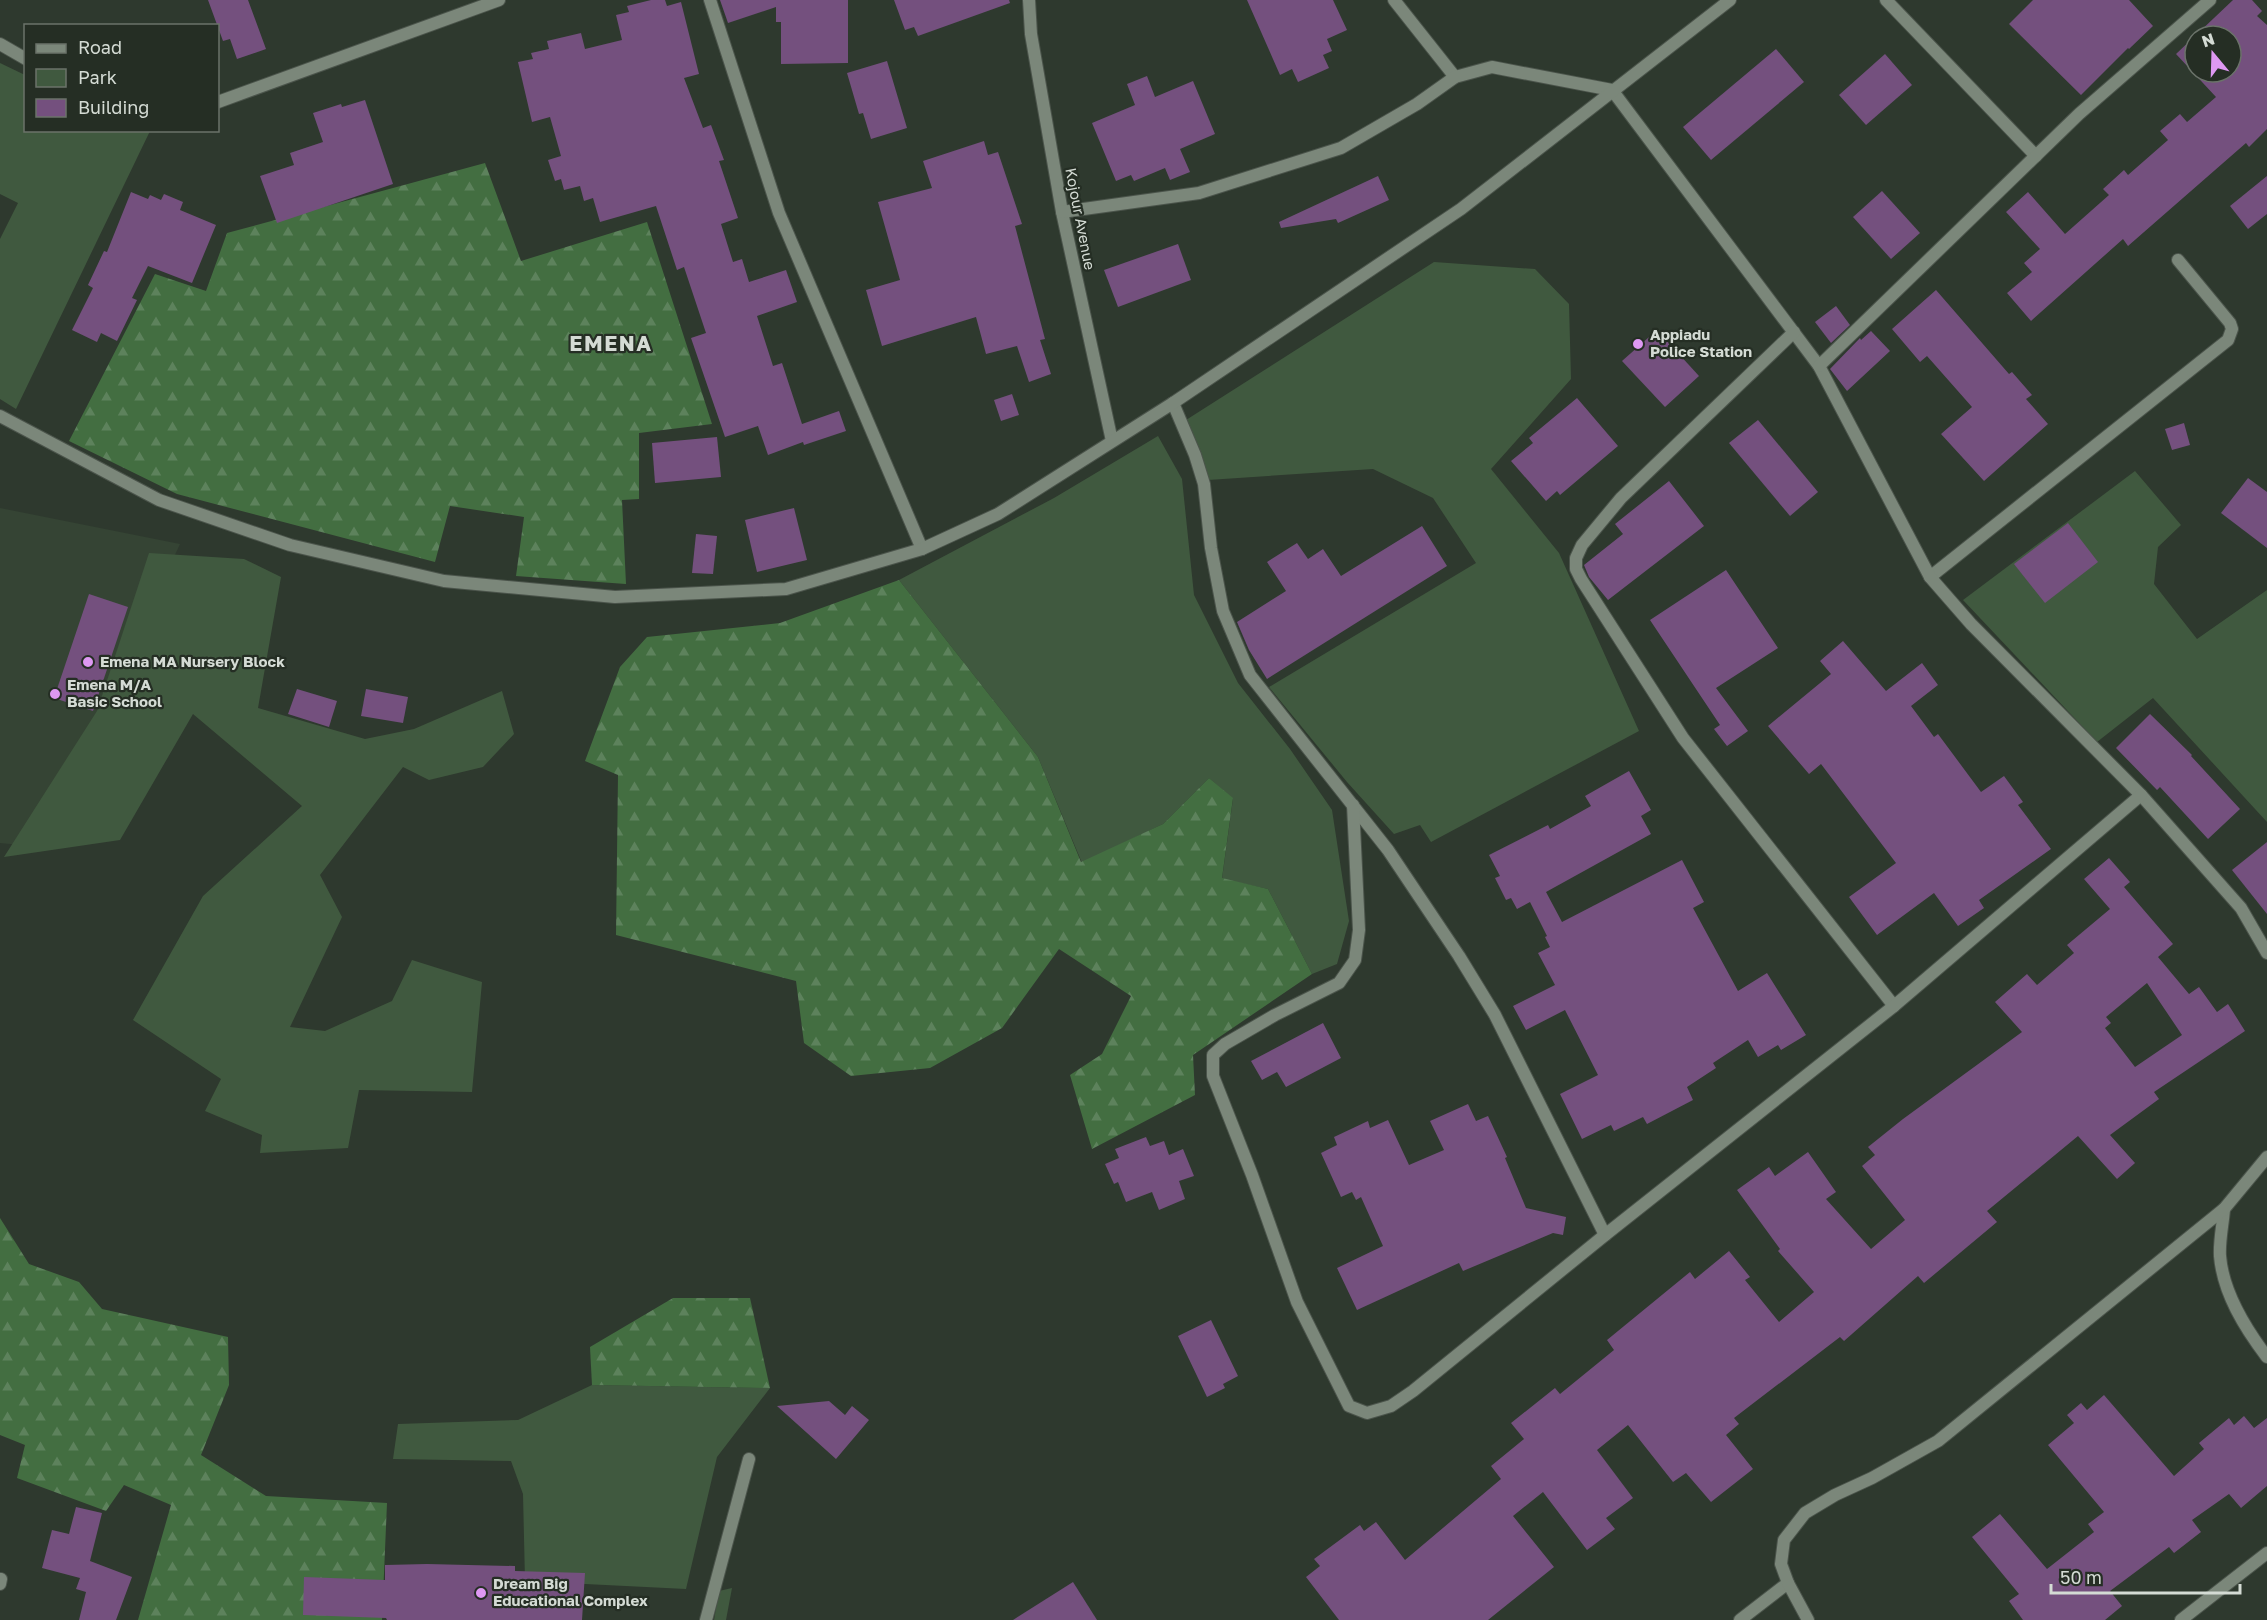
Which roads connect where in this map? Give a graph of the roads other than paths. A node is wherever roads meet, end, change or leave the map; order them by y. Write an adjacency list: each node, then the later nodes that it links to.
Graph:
1 (499, 0): 12 (street)
2 (710, 0): 21 (street)
3 (1029, 0): 14 (street, Kojour Avenue)
4 (1394, 0): 10 (street)
5 (1730, 0): 11 (street)
6 (1886, 0): 13 (street)
7 (2210, 0): 13 (street)
8 (0, 44): 9 (street)
9 (24, 58)
10 (1455, 77): 11 (street); 14 (street)
11 (1612, 90): 16 (street); 18 (street)
12 (219, 102)
13 (2036, 156): 17 (street)
14 (1062, 212): 20 (street, Kojour Avenue)
15 (2178, 260): 22 (street)
16 (1794, 332): 17 (street); 26 (street)
17 (1820, 366): 22 (street)
18 (1173, 403): 20 (street); 24 (street)
19 (0, 416): 21 (street)
20 (1112, 441): 21 (street)
21 (922, 549)
22 (1930, 578): 23 (street)
23 (2141, 795): 25 (street); 26 (street)
24 (1353, 805): 29 (street); 29 (street)
25 (2267, 953)
26 (1894, 1006): 29 (street)
27 (2267, 1157): 28 (street)
28 (2224, 1209): 30 (street); 33 (street)
29 (1605, 1235)
30 (2267, 1357)
31 (749, 1459): 34 (street)
32 (2267, 1553): 37 (street)
33 (1788, 1583): 35 (street); 36 (street)
34 (706, 1620)
35 (1740, 1620)
36 (1808, 1620)
37 (2181, 1620)

